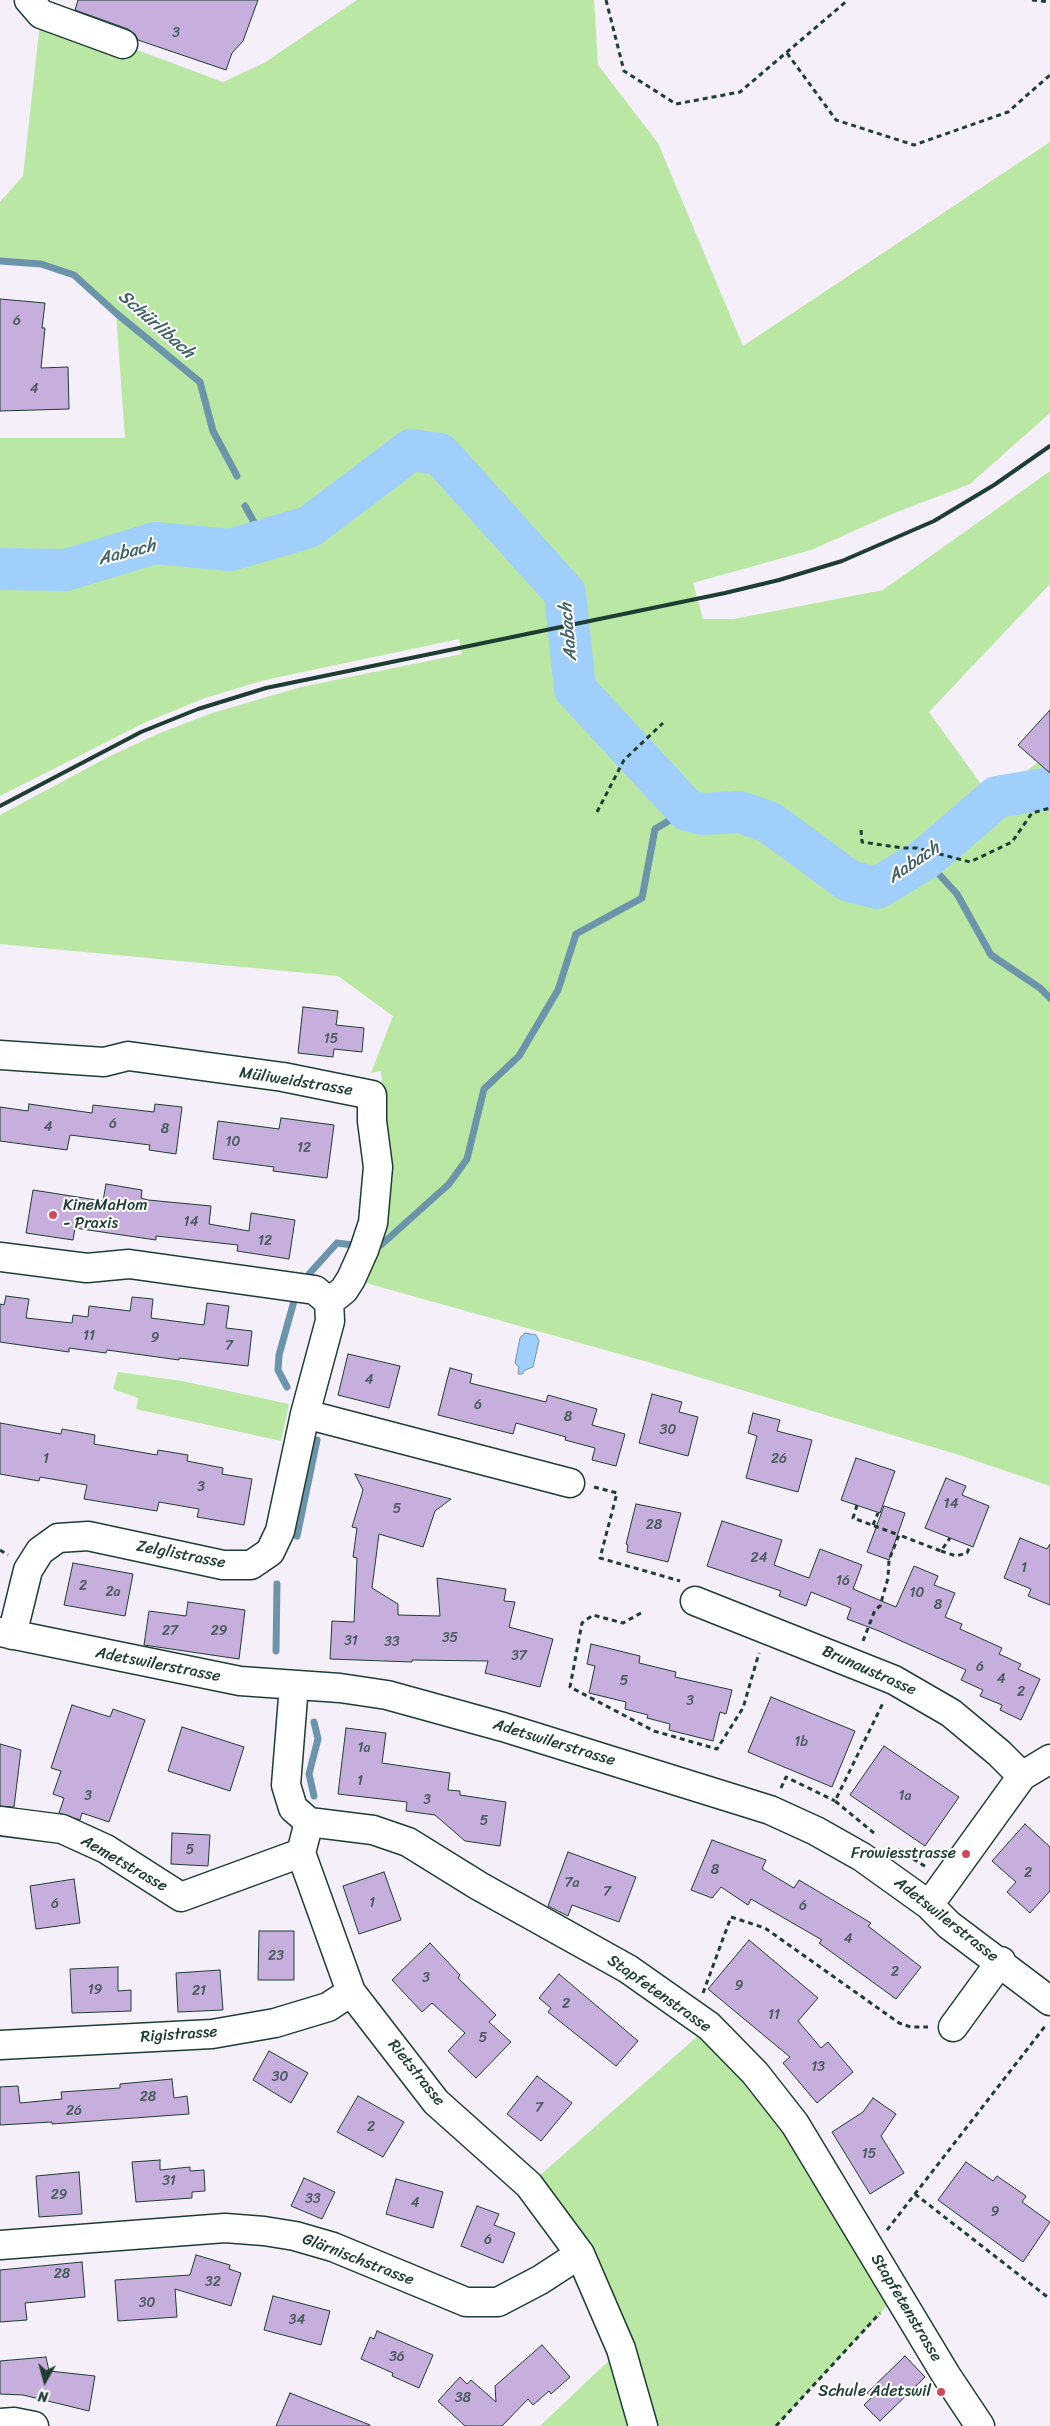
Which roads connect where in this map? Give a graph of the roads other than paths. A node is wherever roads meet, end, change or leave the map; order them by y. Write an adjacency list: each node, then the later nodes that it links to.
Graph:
1 (29, 0): 2 (street)
2 (123, 44)
3 (0, 1055): 5 (street, Müliweidstrasse)
4 (0, 1257): 5 (street)
5 (329, 1302): 6 (street, Zelglistrasse)
6 (305, 1414): 7 (street); 9 (street, Zelglistrasse)
7 (570, 1483)
8 (695, 1601): 12 (street, Brunaustrasse)
9 (6, 1634): 10 (street, Adetswilerstrasse)
10 (294, 1685): 14 (street); 16 (street, Adetswilerstrasse)
11 (1050, 1759): 12 (street)
12 (1022, 1776): 16 (street)
13 (0, 1821): 15 (street, Aemetstrasse)
14 (309, 1822): 15 (street); 27 (street, Stapfetenstrasse)
15 (301, 1853): 18 (street, Rietstrasse)
16 (929, 1904): 17 (street, Adetswilerstrasse)
17 (1001, 1962): 19 (street, Adetswilerstrasse); 20 (street)
18 (352, 1992): 21 (street, Rigistrasse); 23 (street, Rietstrasse)
19 (1049, 2011)
20 (954, 2026)
21 (0, 2045)
22 (0, 2245): 23 (street, Glärnischstrasse)
23 (580, 2254): 26 (street, Rietstrasse)
24 (0, 2423): 25 (street)
25 (34, 2426)
26 (643, 2426)
27 (980, 2426)

